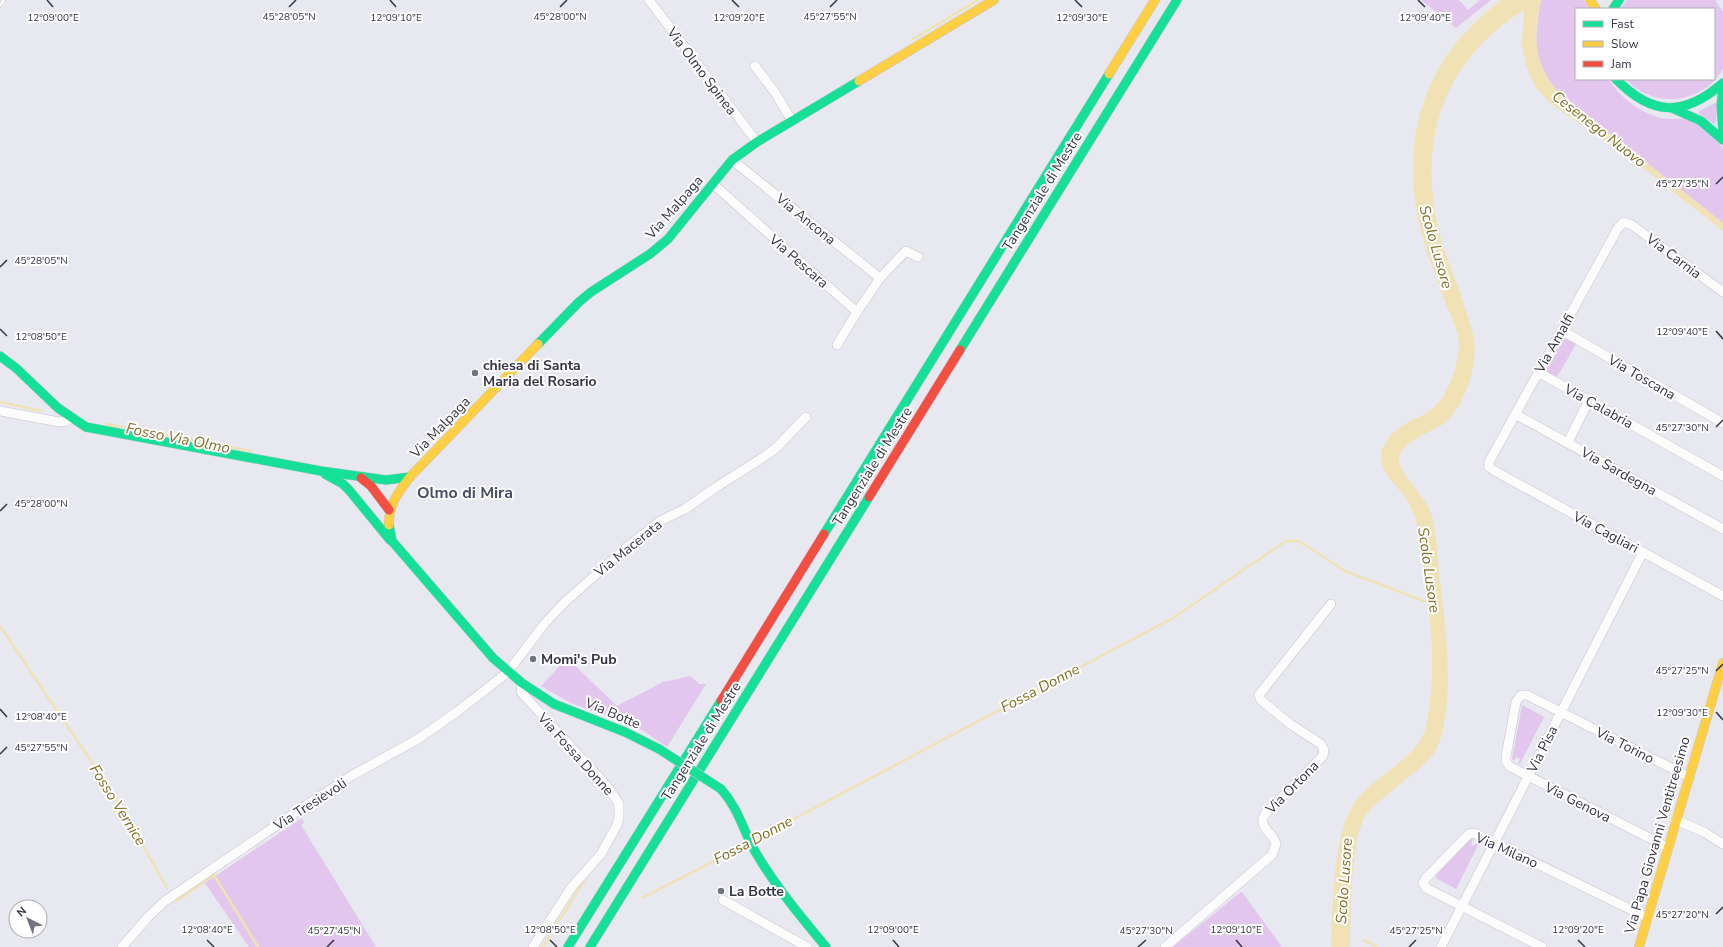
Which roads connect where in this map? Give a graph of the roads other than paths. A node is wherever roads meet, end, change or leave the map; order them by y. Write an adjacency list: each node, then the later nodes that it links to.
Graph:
1 (649, 0): 13 (street, Via Olmo Spinea)
2 (994, 0): 10 (main road, Via Malpaga)
3 (1155, 0): 59 (main road, Tangenziale di Mestre)
4 (1177, 0): 60 (main road, Tangenziale di Mestre)
5 (755, 66): 10 (street)
6 (1617, 80): 9 (main road)
7 (1723, 83): 9 (main road)
8 (1723, 90): 11 (main road)
9 (1670, 108): 12 (main road)
10 (792, 121): 13 (main road, Via Malpaga)
11 (1723, 131)
12 (1723, 140)
13 (757, 142): 14 (main road, Via Malpaga)
14 (732, 160): 15 (main road, Via Malpaga); 18 (street, Via Ancona)
15 (713, 184): 20 (street, Via Pescara); 35 (main road, Via Malpaga)
16 (1624, 222): 19 (street, Via Carnia); 21 (street, Via Amalfi)
17 (918, 257): 18 (street)
18 (880, 278): 20 (street)
19 (1723, 292)
20 (857, 312): 22 (street)
21 (1561, 330): 24 (street, Via Amalfi); 30 (street, Via Toscana)
22 (837, 345)
23 (0, 356): 29 (main road, Via Malpaga)
24 (1538, 372): 25 (street, Via Calabria); 27 (street, Via Amalfi)
25 (1589, 400): 31 (street); 34 (street, Via Calabria)
26 (0, 411): 29 (street)
27 (1516, 414): 31 (street, Via Sardegna); 32 (street, Via Amalfi)
28 (806, 417): 45 (street, Via Macerata)
29 (72, 418): 33 (main road, Via Malpaga)
30 (1723, 423)
31 (1568, 442): 39 (street, Via Sardegna)
32 (1489, 466): 41 (street, Via Cagliari)
33 (321, 471): 36 (main road, Via Malpaga); 37 (main road, Via Malpaga)
34 (1723, 476)
35 (410, 477): 36 (main road, Via Malpaga); 38 (main road, Via Malpaga)
36 (360, 478): 38 (main road, Via Malpaga)
37 (362, 506): 38 (main road); 40 (main road, Via Malpaga)
38 (389, 510): 40 (main road, Via Botte)
39 (1723, 529)
40 (392, 541): 45 (main road, Via Botte)
41 (1643, 552): 42 (street, Via Cagliari); 47 (street, Via Pisa)
42 (1723, 596)
43 (1331, 604): 63 (street, Via Ortona)
44 (1723, 662): 49 (main road, Via Papa Giovanni Ventitreesimo)
45 (508, 672): 46 (main road, Via Botte); 58 (street, Via Tresievoli)
46 (522, 683): 57 (street, Via Fossa Donne); 62 (main road, Via Botte, bridge)
47 (1562, 712): 48 (street, Via Pisa); 48 (street, Via Genova); 49 (street, Via Torino)
48 (1528, 777): 51 (street, Via Pisa); 53 (street, Via Genova)
49 (1689, 777): 50 (main road, Via Papa Giovanni Ventitreesimo)
50 (1676, 820): 52 (street); 53 (main road, Via Papa Giovanni Ventitreesimo)
51 (1495, 843): 55 (street, Via Pisa); 55 (street, Via Milano); 56 (street, Via Milano)
52 (1723, 844)
53 (1668, 846): 56 (main road, Via Papa Giovanni Ventitreesimo)
54 (723, 900): 61 (street)
55 (1462, 907): 64 (street, Via Pisa); 65 (street)
56 (1648, 918): 66 (main road, Via Papa Giovanni Ventitreesimo)
57 (534, 944)
58 (122, 947)
59 (568, 947)
60 (590, 947)
61 (806, 947)
62 (826, 947)
63 (1165, 947)
64 (1441, 947)
65 (1542, 947)
66 (1639, 947)

